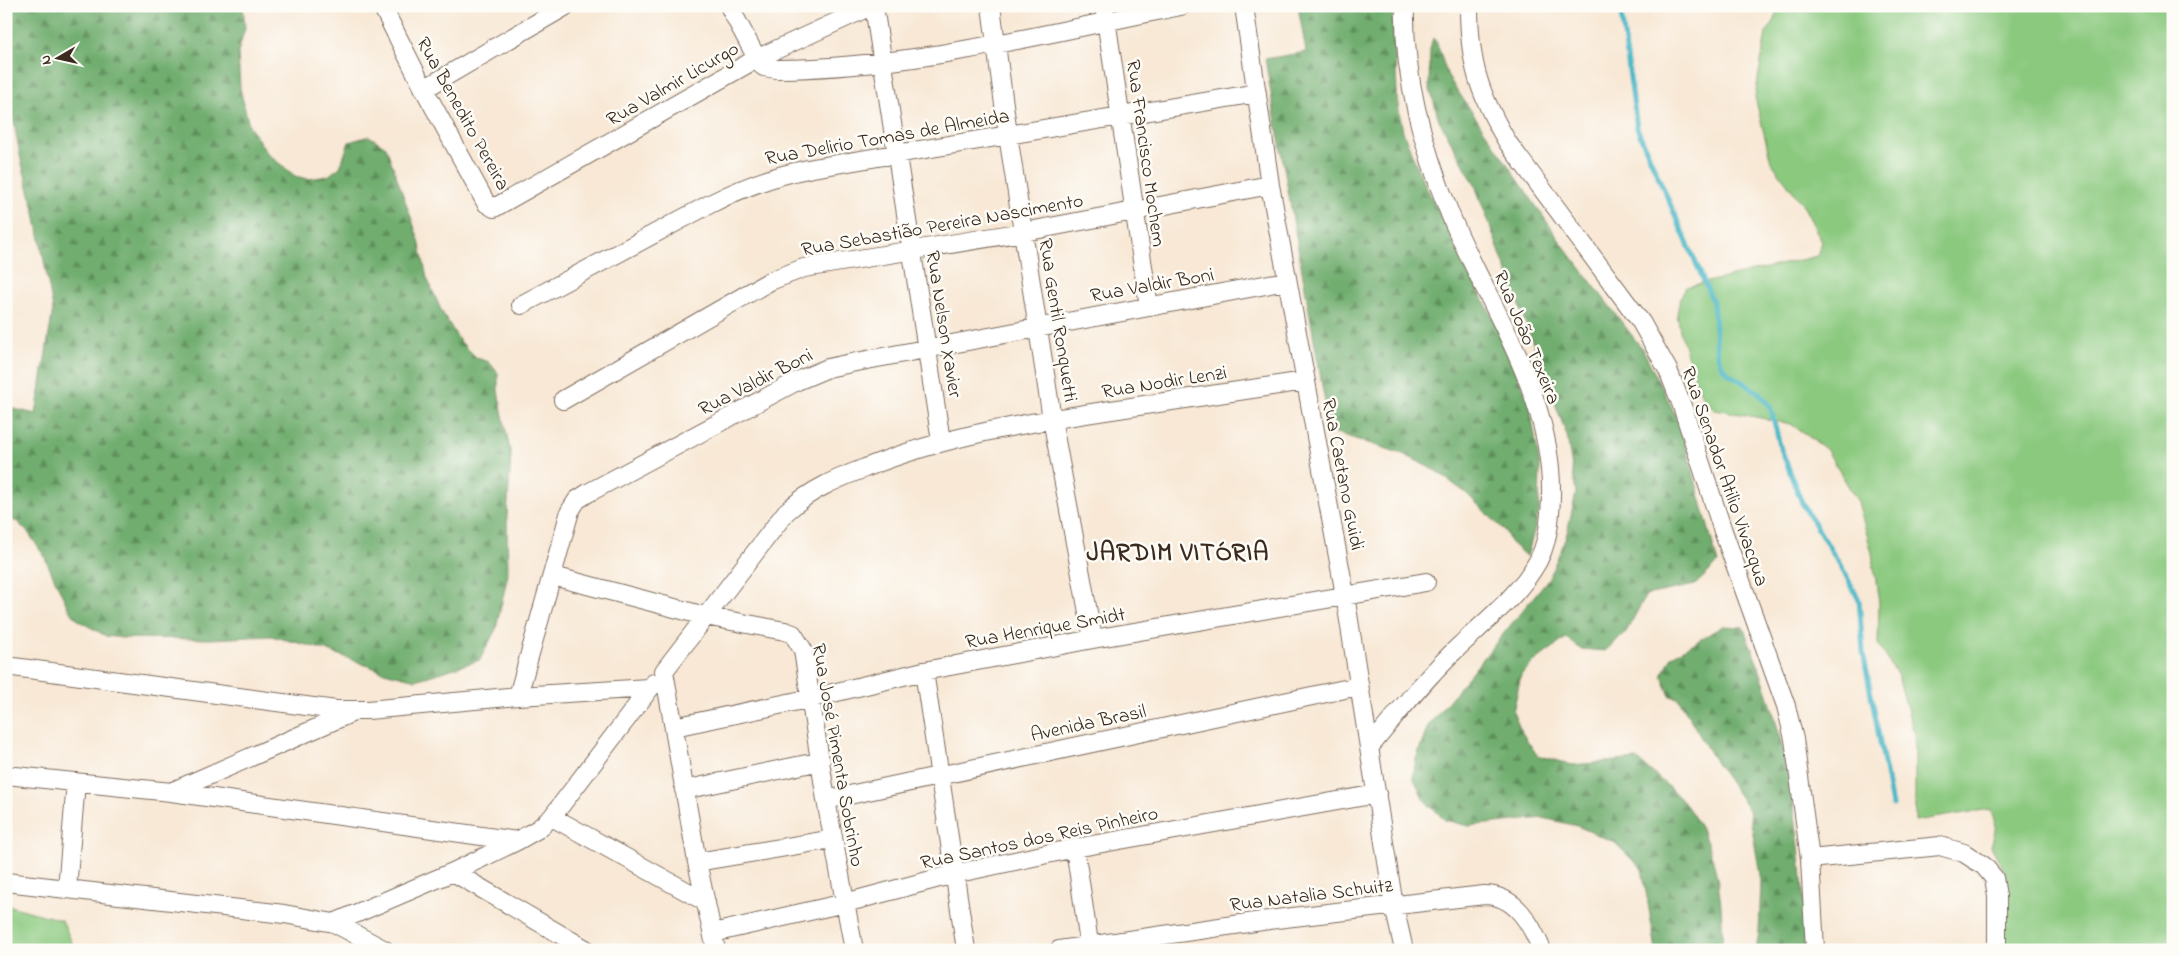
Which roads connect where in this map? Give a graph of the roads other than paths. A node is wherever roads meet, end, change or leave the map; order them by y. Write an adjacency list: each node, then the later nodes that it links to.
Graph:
1 (382, 6): 14 (street, Rua Benedito Pereira)
2 (729, 6): 12 (street)
3 (873, 6): 12 (street, Rua Valmir Licurgo); 13 (street, Rua Nelson Xavier)
4 (991, 6): 11 (street, Rua Gentil Ronquetti)
5 (1181, 6): 10 (street)
6 (1244, 6): 15 (street, Rua Caetano Guidi)
7 (1405, 6): 47 (street, Rua João Texeira)
8 (1469, 6): 60 (street, Rua Senador Atilio Vivacqua)
9 (562, 7): 14 (street)
10 (1105, 14): 11 (street); 16 (street, Rua Francisco Mochem)
11 (996, 45): 13 (street); 17 (street, Rua Gentil Ronquetti)
12 (756, 59): 13 (street); 20 (street, Rua Valmir Licurgo)
13 (883, 62): 18 (street, Rua Nelson Xavier)
14 (424, 89): 20 (street, Rua Benedito Pereira)
15 (1257, 93): 16 (street, Rua Delirio Tomas de Almeida); 19 (street, Rua Caetano Guidi)
16 (1120, 116): 17 (street, Rua Delirio Tomas de Almeida); 21 (street, Rua Francisco Mochem)
17 (1008, 135): 18 (street, Rua Delirio Tomas de Almeida); 22 (street, Rua Gentil Ronquetti)
18 (897, 154): 23 (street, Rua Nelson Xavier); 25 (street, Rua Delirio Tomas de Almeida)
19 (1270, 185): 21 (street, Rua Sebastião Pereira Nascimento); 24 (street, Rua Caetano Guidi)
20 (499, 206)
21 (1134, 212): 22 (street, Rua Sebastião Pereira Nascimento); 26 (street, Rua Francisco Mochem)
22 (1024, 232): 23 (street, Rua Sebastião Pereira Nascimento); 27 (street, Rua Gentil Ronquetti)
23 (912, 250): 28 (street, Rua Nelson Xavier); 30 (street, Rua Sebastião Pereira Nascimento)
24 (1286, 281): 26 (street, Rua Valdir Boni); 29 (street, Rua Caetano Guidi)
25 (521, 305)
26 (1149, 307): 27 (street, Rua Valdir Boni)
27 (1039, 327): 28 (street, Rua Valdir Boni); 31 (street, Rua Gentil Ronquetti)
28 (927, 348): 32 (street, Rua Nelson Xavier); 33 (street, Rua Valdir Boni)
29 (1305, 380): 31 (street, Rua Nodir Lenzi); 35 (street, Rua Caetano Guidi)
30 (562, 400)
31 (1052, 419): 32 (street, Rua Nodir Lenzi); 37 (street, Rua Gentil Ronquetti)
32 (941, 442): 36 (street, Rua Nodir Lenzi)
33 (553, 576): 36 (street, Rua José Pimenta Sobrinho); 43 (street, Rua Valdir Boni)
34 (1426, 582): 35 (street, Rua Henrique Smidt)
35 (1345, 595): 37 (street, Rua Henrique Smidt); 41 (street, Rua Caetano Guidi)
36 (705, 616): 39 (street, Rua Nodir Lenzi); 44 (street, Rua José Pimenta Sobrinho)
37 (1093, 639): 40 (street, Rua Henrique Smidt)
38 (6, 666): 45 (street)
39 (664, 670): 42 (street, Rua Nodir Lenzi); 46 (street)
40 (924, 671): 44 (street, Rua Henrique Smidt); 50 (street)
41 (1359, 686): 47 (street, Rua Caetano Guidi); 50 (street, Avenida Brasil)
42 (649, 688): 43 (street); 56 (street, Rua Nodir Lenzi)
43 (518, 696): 45 (street)
44 (812, 698): 46 (street, Rua Henrique Smidt); 48 (street, Rua José Pimenta Sobrinho)
45 (356, 711): 53 (street)
46 (674, 727): 52 (street)
47 (1370, 748): 54 (street, Rua Caetano Guidi)
48 (821, 761): 52 (street); 55 (street, Rua José Pimenta Sobrinho)
49 (6, 775): 51 (street)
50 (940, 775): 55 (street, Avenida Brasil); 63 (street)
51 (76, 782): 53 (street); 65 (street)
52 (684, 790): 61 (street)
53 (171, 792): 58 (street)
54 (1377, 794): 59 (street, Rua Santos dos Reis Pinheiro); 68 (street, Rua Caetano Guidi)
55 (826, 800): 57 (street, Rua José Pimenta Sobrinho)
56 (552, 816): 58 (street, Rua Nodir Lenzi); 66 (street)
57 (833, 839): 61 (street); 67 (street, Rua José Pimenta Sobrinho)
58 (517, 841): 62 (street, Rua Nodir Lenzi)
59 (1075, 848): 63 (street, Rua Santos dos Reis Pinheiro); 71 (street)
60 (1810, 859): 79 (street, Rua Senador Atilio Vivacqua); 80 (street)
61 (698, 862): 66 (street)
62 (453, 872): 69 (street, Rua Nodir Lenzi); 73 (street)
63 (954, 874): 67 (street, Rua Santos dos Reis Pinheiro); 75 (street)
64 (6, 882): 65 (street)
65 (67, 889): 69 (street)
66 (706, 902): 70 (street)
67 (845, 903): 70 (street, Rua Santos dos Reis Pinheiro); 74 (street, Rua José Pimenta Sobrinho)
68 (1394, 906): 71 (street, Rua Natalia Schuitz); 77 (street, Rua Caetano Guidi); 78 (street, Rua Natalia Schuitz)
69 (334, 923): 72 (street)
70 (714, 942)
71 (1089, 947): 76 (street, Rua Natalia Schuitz)
72 (385, 950)
73 (586, 950)
74 (854, 950)
75 (966, 950)
76 (1059, 950)
77 (1404, 950)
78 (1542, 950)
79 (1815, 950)
80 (1997, 950)

